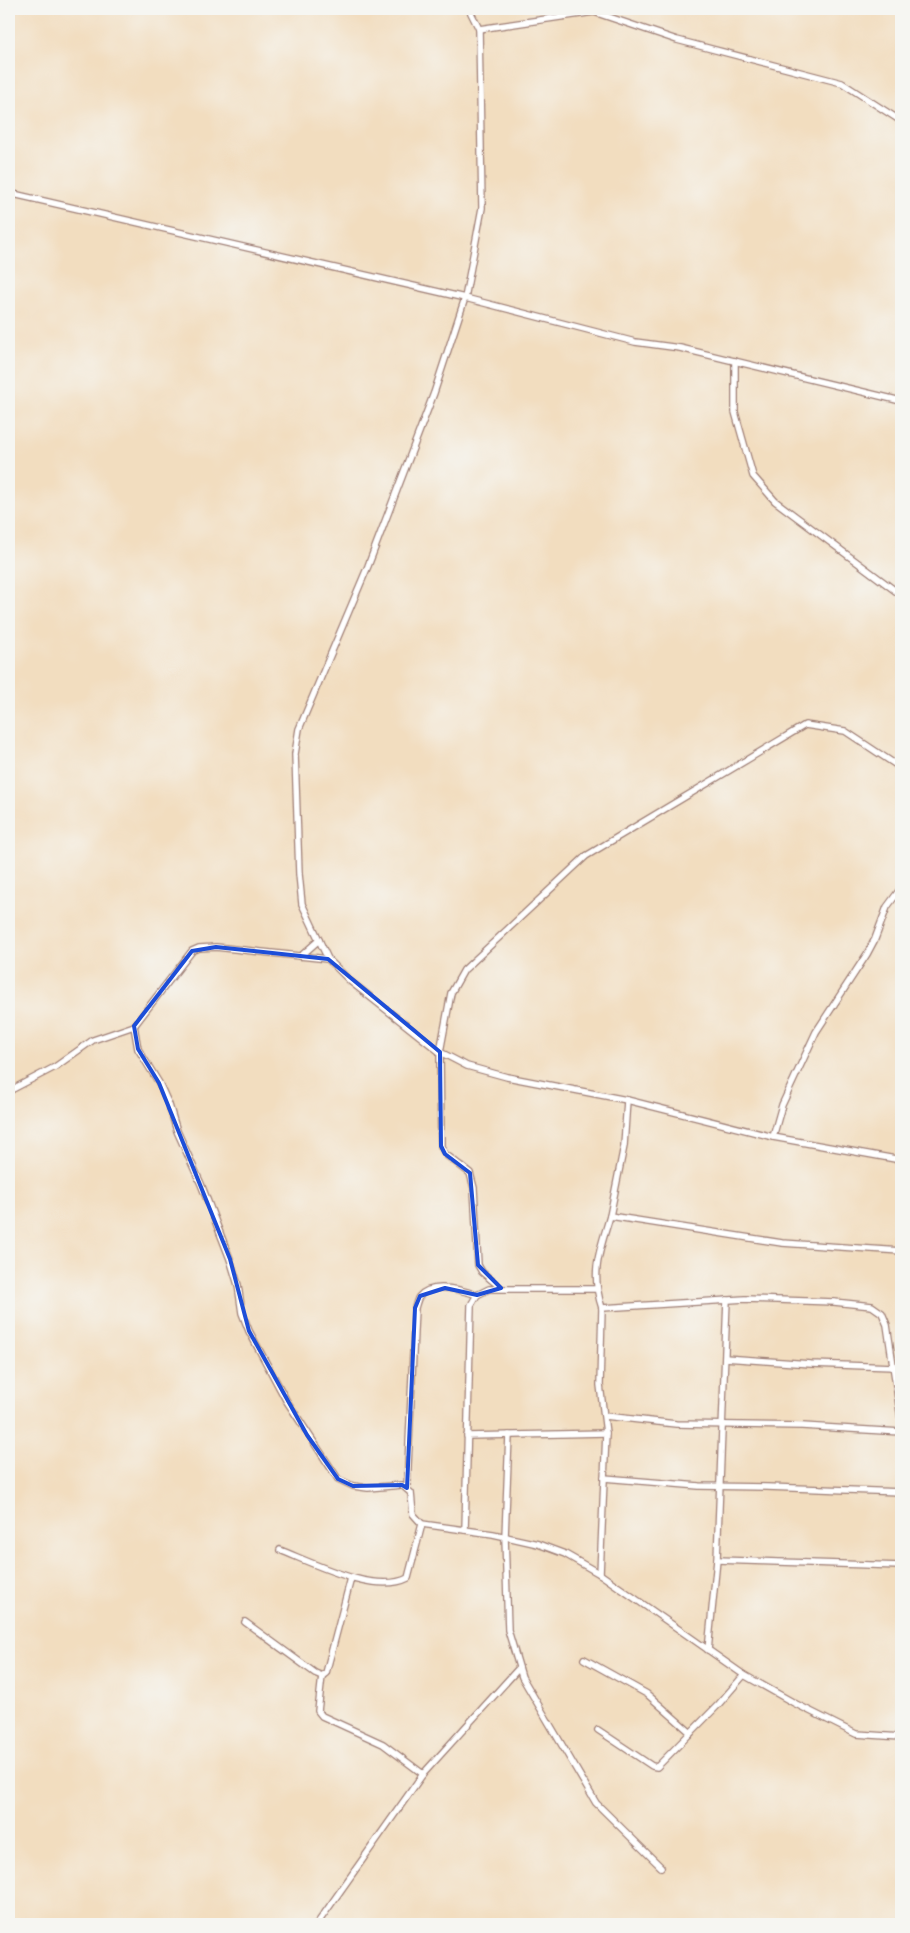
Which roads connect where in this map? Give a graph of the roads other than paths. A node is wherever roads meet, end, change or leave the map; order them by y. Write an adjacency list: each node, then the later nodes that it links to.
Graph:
1 (469, 9): 2 (street)
2 (479, 29): 3 (street); 5 (street)
3 (901, 121)
4 (9, 193): 5 (street)
5 (465, 298): 6 (street); 11 (street)
6 (736, 361): 7 (street); 8 (street)
7 (901, 402)
8 (901, 595)
9 (901, 768): 15 (street)
10 (901, 888): 18 (street)
11 (319, 940): 12 (street); 13 (street)
12 (301, 956): 13 (street); 14 (street)
13 (328, 959): 15 (street)
14 (134, 1026): 16 (street); 38 (street)
15 (440, 1052): 17 (street); 22 (street)
16 (9, 1091)
17 (627, 1100): 18 (street); 20 (street)
18 (773, 1137): 19 (street)
19 (901, 1160)
20 (610, 1216): 21 (street); 23 (street)
21 (901, 1251)
22 (501, 1288): 23 (street); 24 (street)
23 (596, 1289): 26 (street)
24 (477, 1295): 35 (street); 38 (street)
25 (727, 1300): 26 (street); 27 (street); 28 (street)
26 (602, 1308): 29 (street)
27 (725, 1358): 28 (street); 31 (street)
28 (894, 1368): 30 (street)
29 (605, 1416): 31 (street); 33 (street)
30 (901, 1420)
31 (722, 1425): 32 (street); 37 (street)
32 (901, 1432)
33 (606, 1433): 34 (street); 36 (street)
34 (509, 1435): 35 (street); 42 (street)
35 (467, 1436): 41 (street)
36 (604, 1478): 37 (street); 46 (street)
37 (719, 1486): 39 (street); 44 (street)
38 (407, 1488): 40 (street)
39 (901, 1492)
40 (422, 1524): 41 (street); 47 (street)
41 (465, 1530): 42 (street)
42 (505, 1537): 46 (street); 51 (street)
43 (280, 1550): 47 (street)
44 (717, 1560): 45 (street); 49 (street)
45 (901, 1566)
46 (600, 1574): 49 (street)
47 (351, 1578): 53 (street)
48 (245, 1622): 53 (street)
49 (708, 1650): 52 (street)
50 (584, 1659): 55 (street)
51 (519, 1668): 57 (street); 58 (street)
52 (744, 1675): 55 (street); 56 (street)
53 (322, 1676): 57 (street)
54 (598, 1730): 55 (street)
55 (691, 1733)
56 (901, 1736)
57 (424, 1774): 60 (street)
58 (661, 1867)
59 (901, 1918): 61 (street)
60 (316, 1924)
61 (898, 1924)

